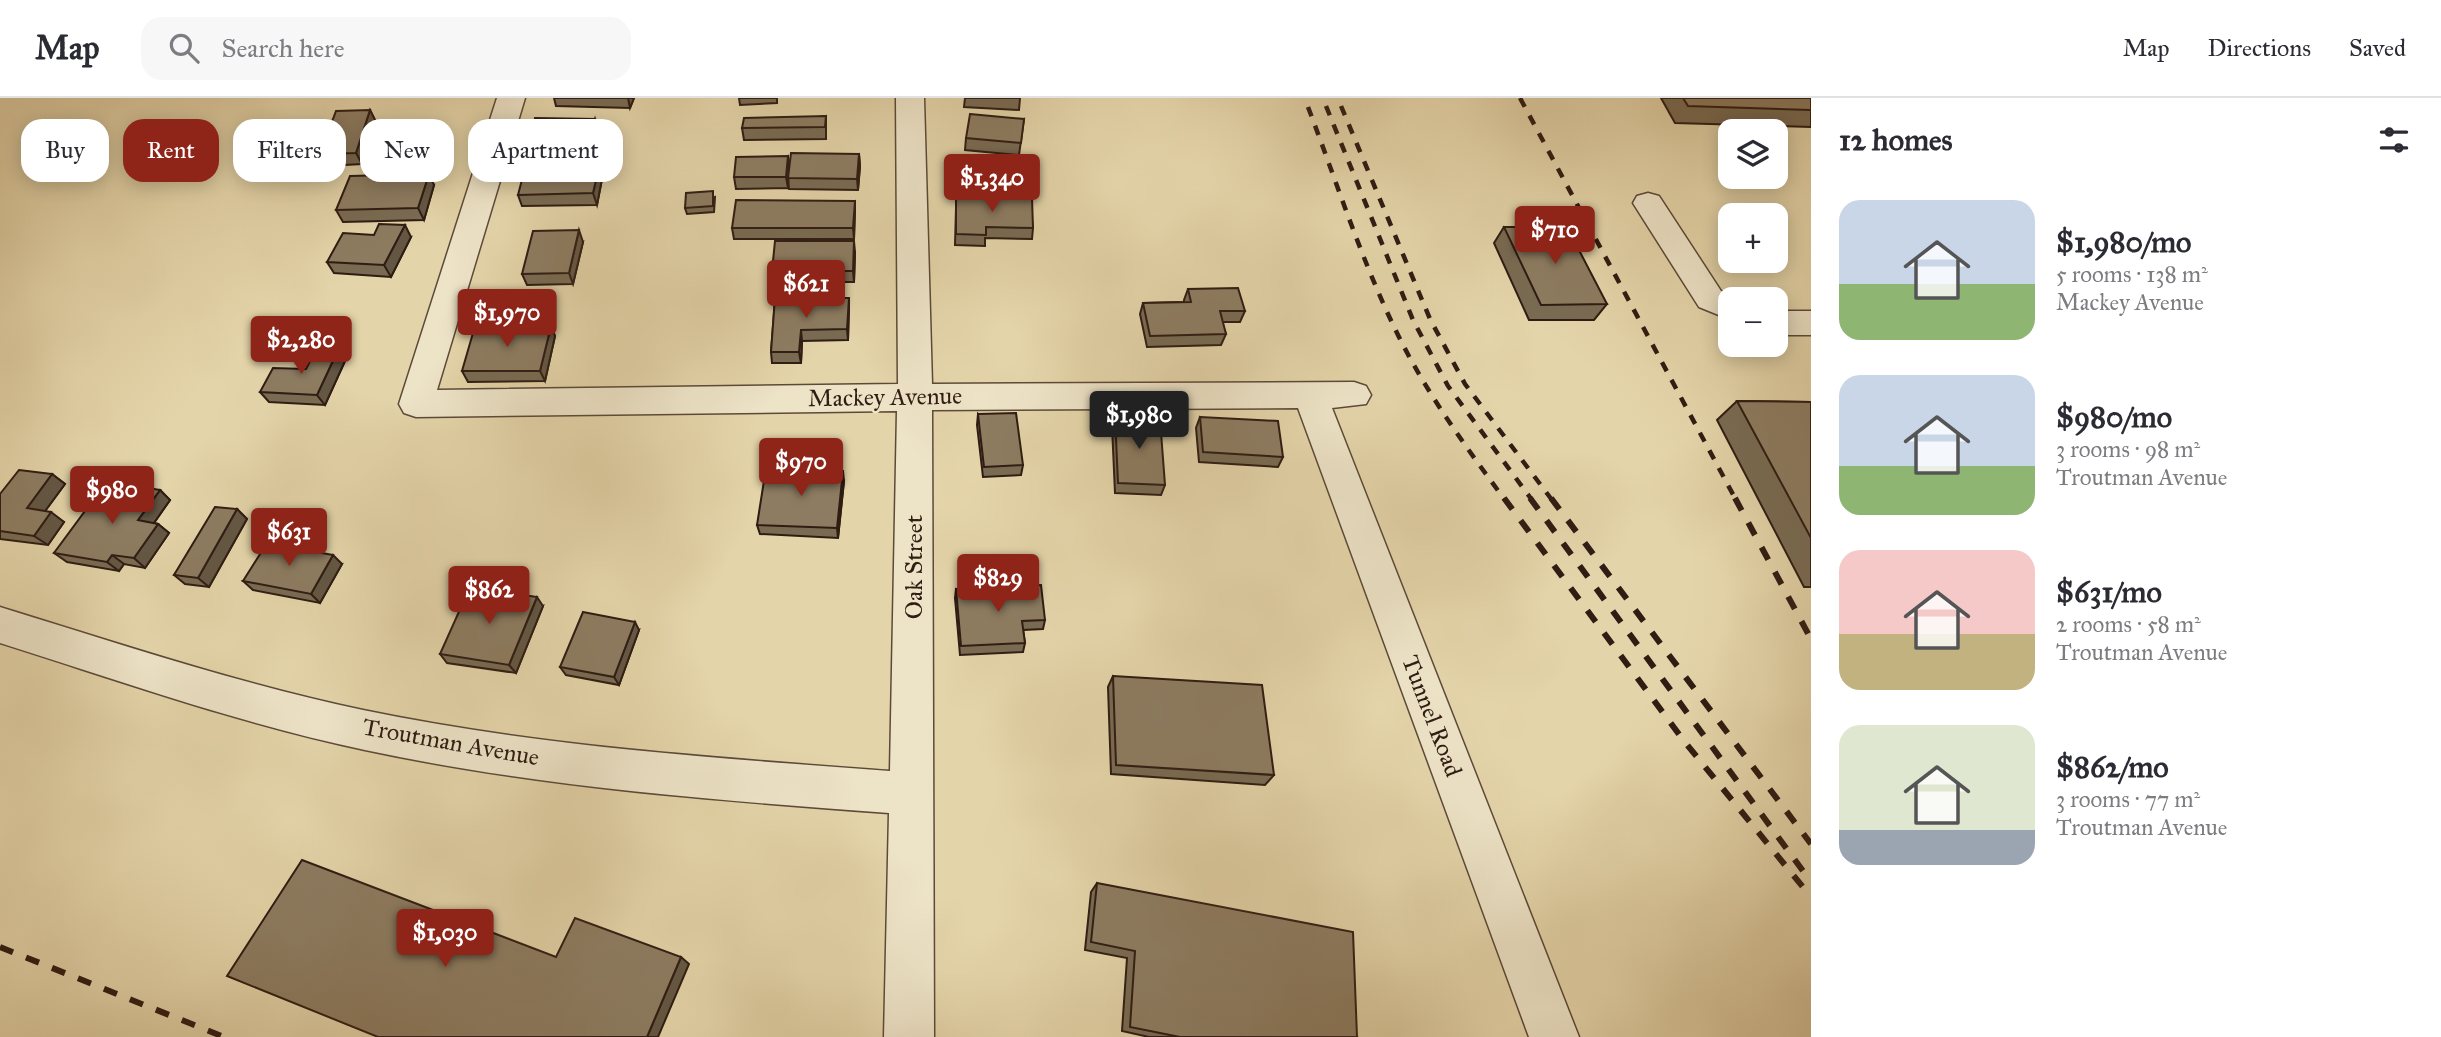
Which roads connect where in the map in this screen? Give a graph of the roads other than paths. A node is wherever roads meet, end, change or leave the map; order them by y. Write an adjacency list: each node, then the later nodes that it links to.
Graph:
1 (511, 98): 9 (street, Mackey Avenue)
2 (910, 98): 9 (street, Oak Street)
3 (1648, 203): 4 (street)
4 (1718, 302)
5 (1788, 323): 6 (street)
6 (1811, 323)
7 (1310, 395): 8 (street, Mackey Avenue); 9 (street, Mackey Avenue); 13 (street, Tunnel Road)
8 (1354, 395)
9 (915, 397): 11 (street, Oak Street)
10 (0, 625): 11 (street, Troutman Avenue)
11 (913, 794): 12 (street, Oak Street)
12 (909, 1037)
13 (1555, 1037)

